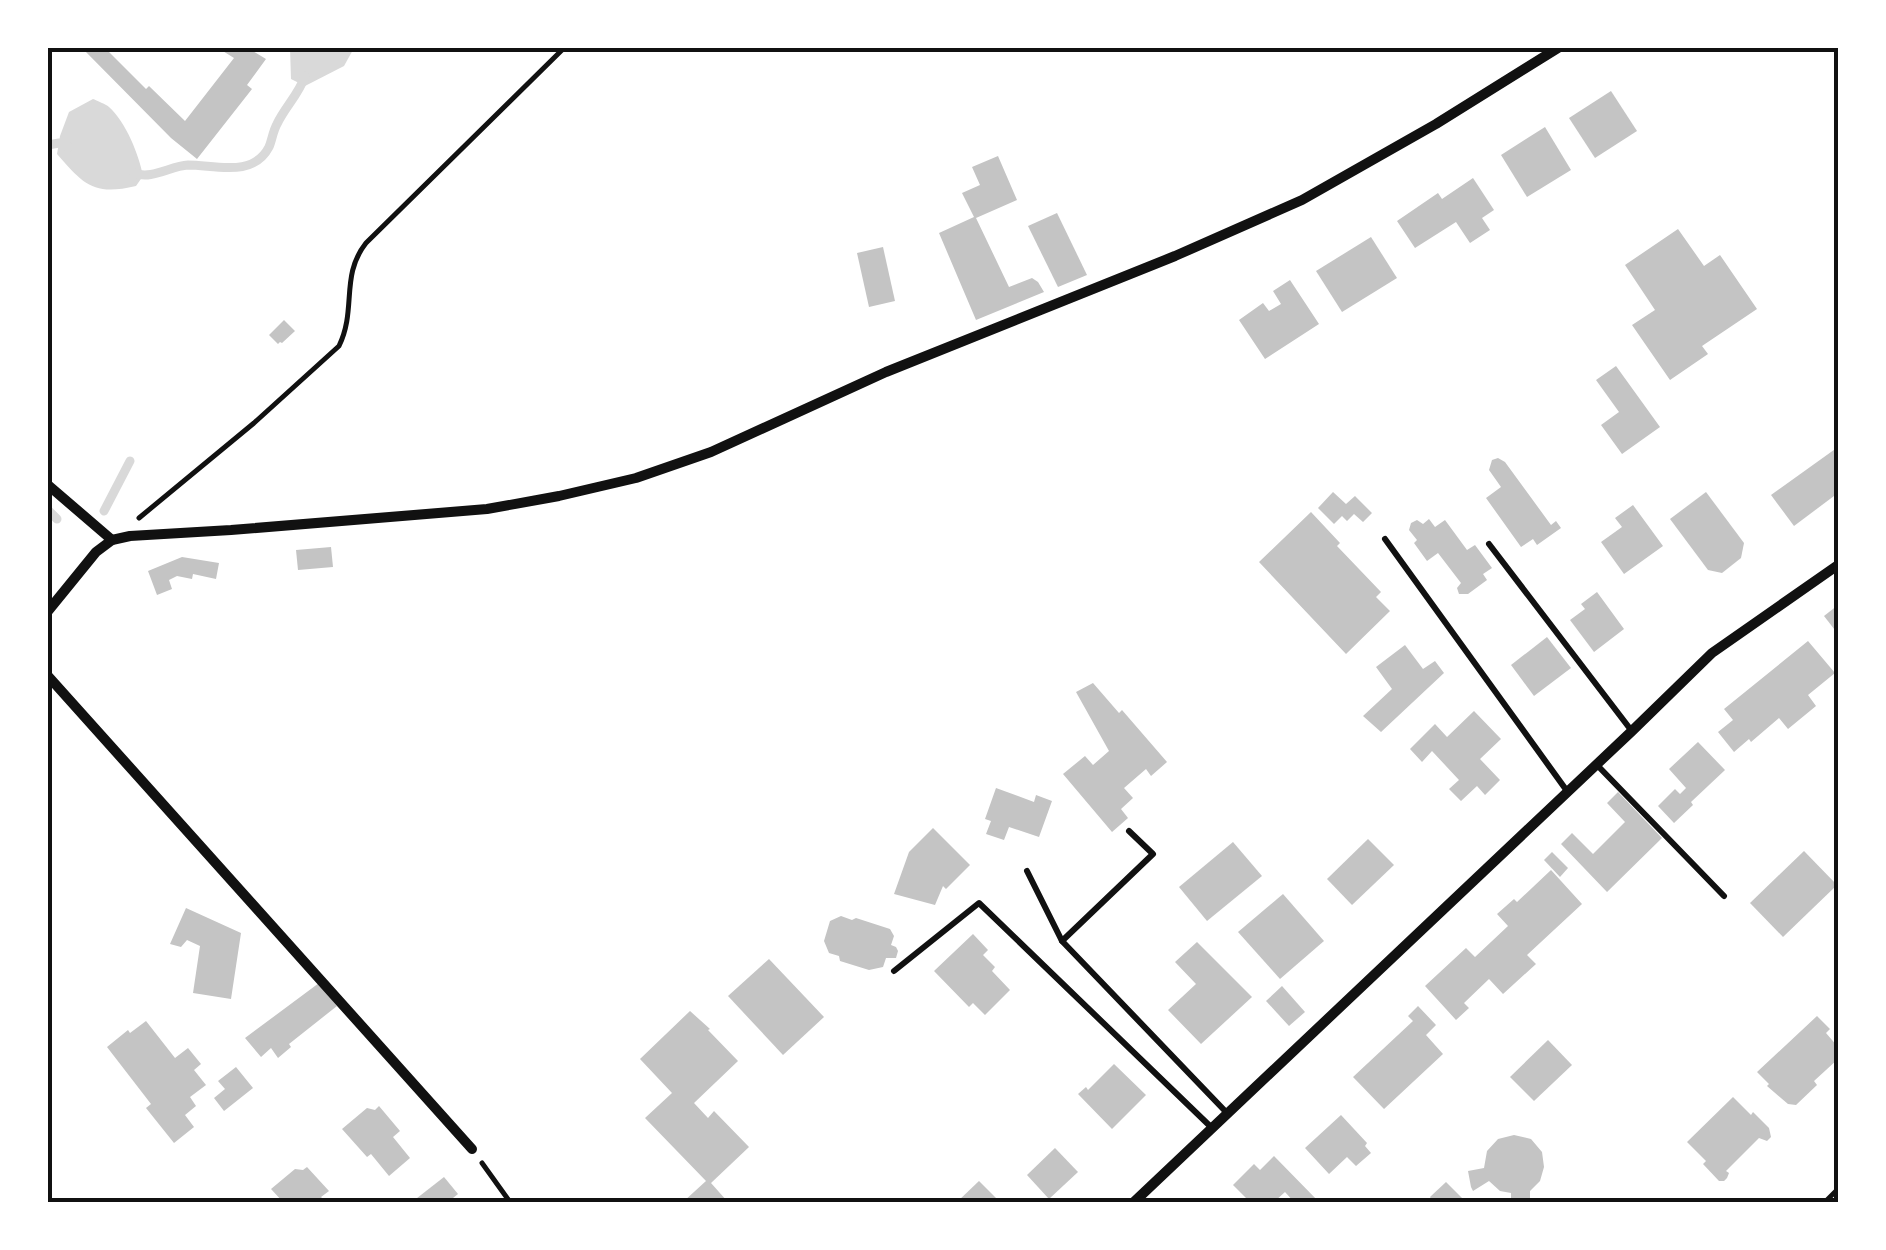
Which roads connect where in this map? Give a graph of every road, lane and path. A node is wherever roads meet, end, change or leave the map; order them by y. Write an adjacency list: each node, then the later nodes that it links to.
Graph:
1 (564, 48): 4 (path)
2 (1558, 48): 4 (street)
3 (48, 485): 6 (street)
4 (130, 536): 6 (street)
5 (1385, 539): 13 (lane)
6 (112, 540): 9 (street)
7 (1489, 544): 11 (lane)
8 (1838, 565): 11 (street)
9 (48, 611)
10 (48, 676): 21 (street)
11 (1632, 731): 12 (street)
12 (1597, 764): 13 (street); 16 (lane)
13 (1566, 792): 19 (street)
14 (1129, 831): 17 (lane)
15 (1027, 872): 17 (lane)
16 (1724, 896)
17 (1062, 941): 19 (lane)
18 (894, 971): 20 (lane)
19 (1228, 1114): 20 (street)
20 (1212, 1128): 24 (street)
21 (472, 1148): 23 (path)
22 (1838, 1190): 25 (path)
23 (510, 1202)
24 (1134, 1202)
25 (1825, 1202)

